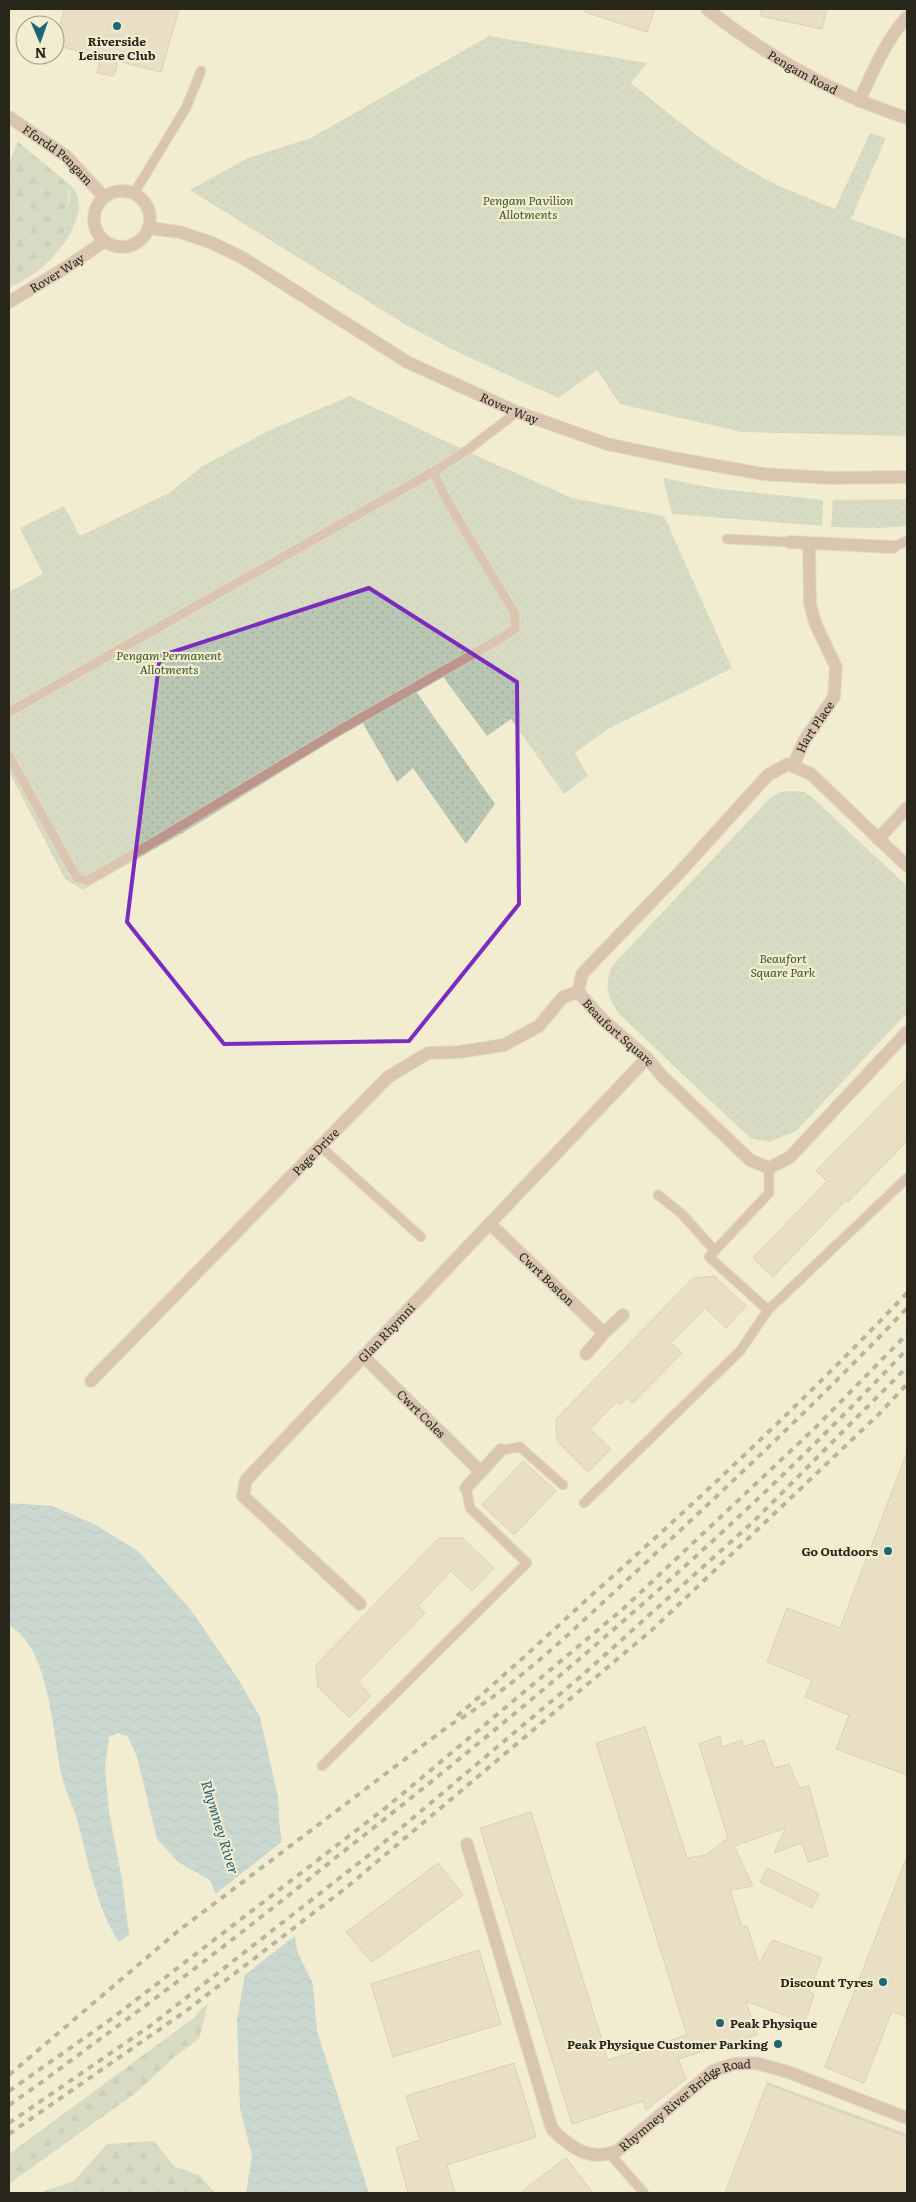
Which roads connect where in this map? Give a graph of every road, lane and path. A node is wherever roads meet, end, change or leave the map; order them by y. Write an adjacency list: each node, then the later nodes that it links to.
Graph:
1 (707, 9): 4 (street, Pengam Road)
2 (907, 17): 4 (street)
3 (201, 71): 7 (lane)
4 (859, 101): 6 (street, Pengam Road)
5 (9, 117): 8 (street, Ffordd Pengam)
6 (907, 118)
7 (134, 193): 8 (street); 9 (street)
8 (104, 197): 10 (street)
9 (149, 228): 10 (street); 12 (street, Rover Way)
10 (105, 241): 11 (street, Rover Way)
11 (9, 302)
12 (517, 412): 13 (lane); 14 (street, Rover Way)
13 (433, 472): 20 (lane); 21 (lane)
14 (907, 477)
15 (728, 539): 17 (lane)
16 (907, 541): 19 (lane)
17 (790, 542): 18 (street)
18 (810, 543): 19 (street); 22 (street, Hart Place)
19 (893, 547)
20 (9, 712)
21 (9, 756)
22 (793, 766): 24 (street); 26 (street, Beaufort Square)
23 (907, 808): 24 (street)
24 (878, 839): 25 (street)
25 (907, 866)
26 (578, 992): 28 (street, Beaufort Square); 29 (street, Page Drive)
27 (907, 1032): 30 (street)
28 (647, 1058): 30 (street, Beaufort Square); 33 (street, Glan Rhymni)
29 (320, 1146): 34 (lane); 41 (street, Page Drive)
30 (769, 1168): 35 (lane)
31 (907, 1178): 36 (lane)
32 (658, 1194): 35 (lane)
33 (490, 1224): 38 (street, Cwrt Boston); 40 (street, Glan Rhymni)
34 (421, 1237)
35 (715, 1251): 36 (lane)
36 (768, 1310): 46 (lane)
37 (623, 1315): 38 (street)
38 (604, 1333): 39 (street)
39 (586, 1354)
40 (364, 1356): 43 (street, Cwrt Coles); 47 (street, Glan Rhymni)
41 (91, 1381)
42 (501, 1450): 43 (street); 44 (lane)
43 (481, 1472): 45 (street)
44 (564, 1485)
45 (466, 1488): 48 (lane)
46 (584, 1503)
47 (360, 1604)
48 (322, 1766)
49 (467, 1844): 51 (street, Rhymney River Bridge Road)
50 (907, 2118): 51 (street, Rhymney River Bridge Road)
51 (610, 2154): 52 (lane)
52 (644, 2193)

